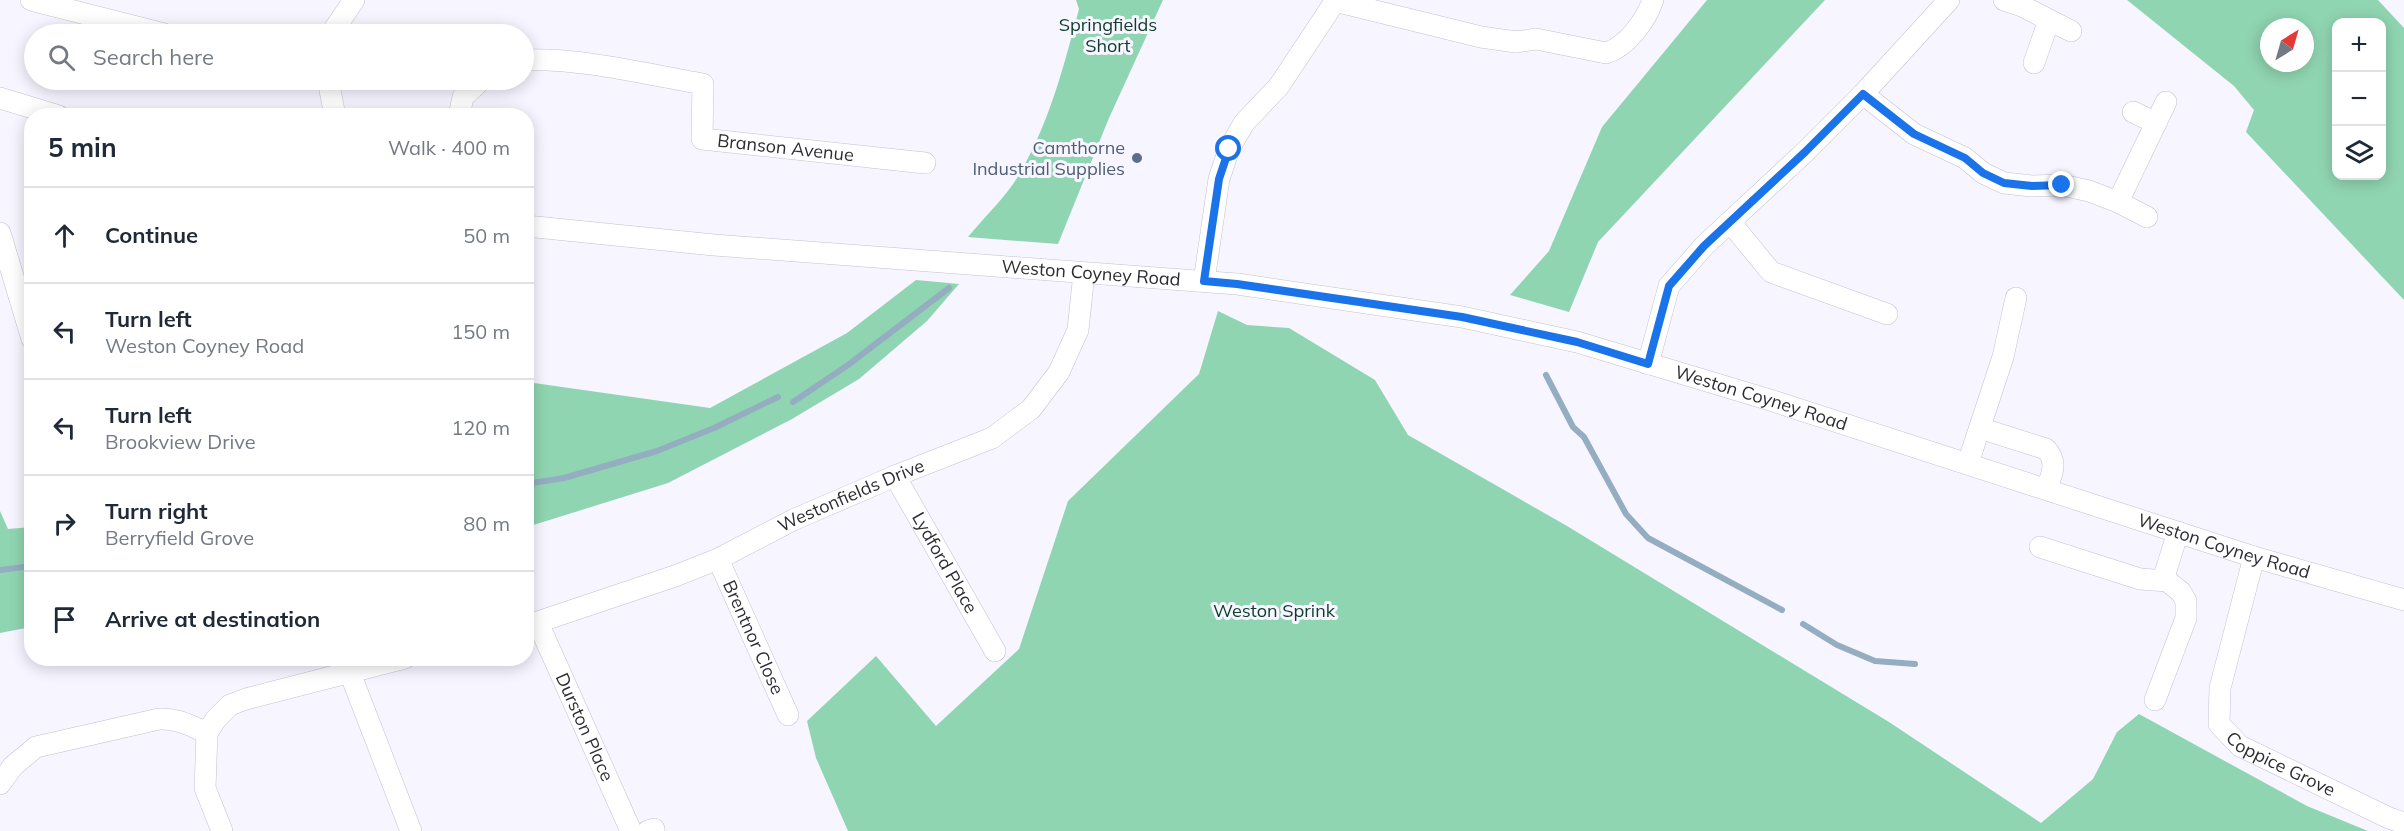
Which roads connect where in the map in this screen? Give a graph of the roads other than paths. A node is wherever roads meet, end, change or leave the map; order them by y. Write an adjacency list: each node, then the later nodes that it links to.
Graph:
1 (31, 0): 8 (street)
2 (354, 0): 9 (street)
3 (1336, 0): 4 (street); 30 (street)
4 (1653, 0)
5 (1949, 0): 15 (street)
6 (2004, 0): 7 (street)
7 (2049, 20): 10 (street); 12 (street)
8 (125, 24)
9 (339, 24)
10 (2071, 30)
11 (534, 59): 23 (street, Branson Avenue)
12 (2034, 63)
13 (330, 90): 19 (street)
14 (470, 90): 20 (street)
15 (1863, 94): 24 (street); 26 (street)
16 (0, 98): 18 (street)
17 (2166, 102): 22 (street)
18 (33, 108)
19 (333, 108)
20 (461, 108)
21 (2133, 112): 22 (street)
22 (2156, 123): 24 (street)
23 (925, 163)
24 (2118, 202): 25 (street)
25 (2147, 217)
26 (1730, 222): 33 (street); 34 (street)
27 (534, 227): 29 (street, Weston Coyney Road)
28 (0, 233): 32 (street)
29 (1084, 273): 30 (street, Weston Coyney Road); 37 (street, Westonfields Drive)
30 (1204, 281): 34 (street, Weston Coyney Road)
31 (2016, 298): 35 (street)
32 (24, 312)
33 (1887, 314)
34 (1648, 364): 36 (street, Weston Coyney Road)
35 (1980, 428): 36 (street); 38 (street)
36 (1968, 464): 38 (street, Weston Coyney Road)
37 (895, 476): 42 (street, Westonfields Drive); 47 (street, Lydford Place)
38 (2047, 489): 39 (street, Weston Coyney Road)
39 (2178, 532): 41 (street, Weston Coyney Road); 43 (street)
40 (2040, 547): 43 (street)
41 (2254, 557): 44 (street, Weston Coyney Road); 54 (street, Coppice Grove)
42 (718, 559): 45 (street, Westonfields Drive); 51 (street, Brentnor Close)
43 (2163, 580): 50 (street)
44 (2404, 600)
45 (534, 624)
46 (534, 629): 57 (street, Durston Place)
47 (995, 651)
48 (376, 666): 49 (street)
49 (350, 673): 52 (street); 56 (street)
50 (2155, 700)
51 (788, 715)
52 (207, 733): 53 (street); 55 (street)
53 (0, 783)
54 (2404, 823)
55 (222, 831)
56 (411, 831)
57 (631, 831)

